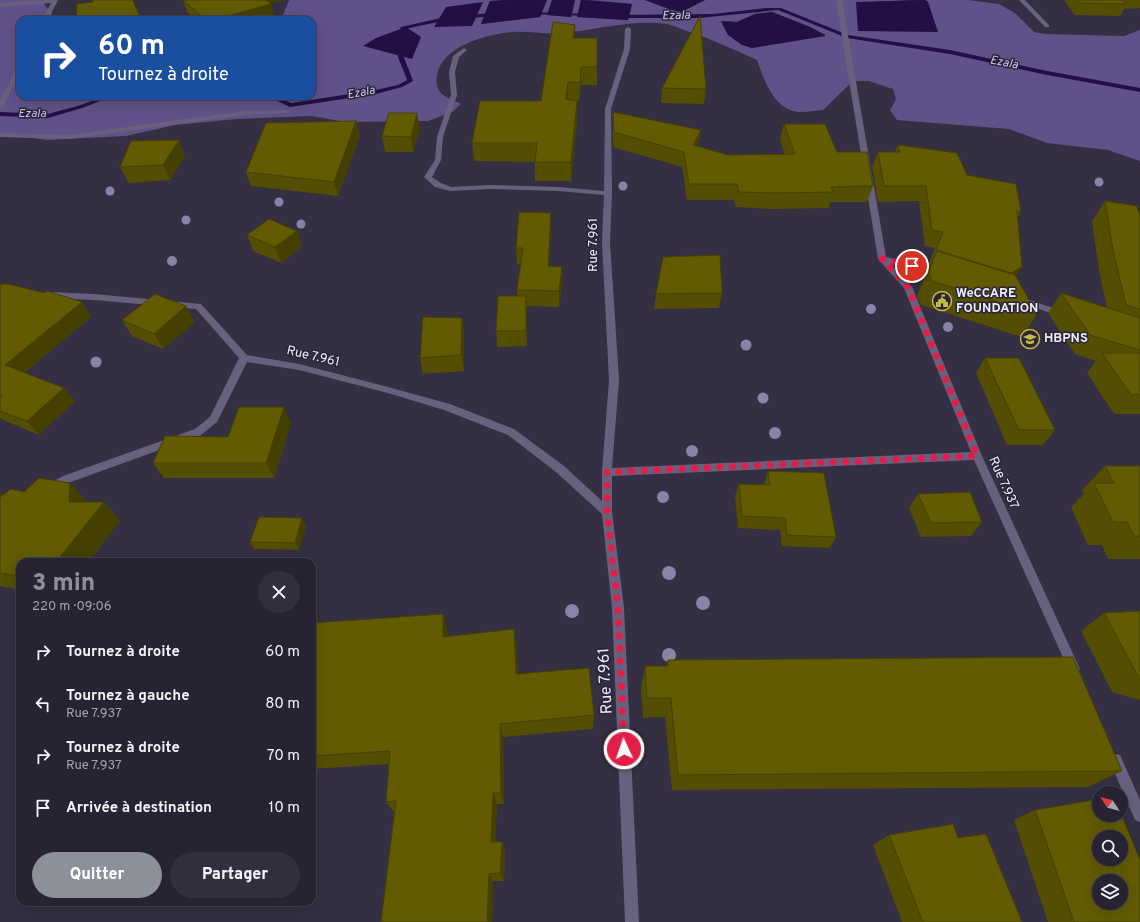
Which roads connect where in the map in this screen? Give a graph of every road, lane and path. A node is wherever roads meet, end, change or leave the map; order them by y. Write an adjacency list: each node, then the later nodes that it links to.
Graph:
1 (1022, 0): 6 (street)
2 (55, 1): 4 (street); 5 (street)
3 (840, 2): 14 (street)
4 (0, 5)
5 (47, 16)
6 (1047, 26)
7 (628, 29): 13 (street, Rue 7.961)
8 (464, 50): 13 (street)
9 (16, 75): 10 (street)
10 (0, 106)
11 (287, 112): 12 (street)
12 (0, 134)
13 (608, 193): 21 (street, Rue 7.961)
14 (882, 259): 15 (street); 20 (street, Rue 7.937)
15 (950, 276)
16 (39, 295): 19 (street)
17 (1009, 296): 18 (street)
18 (1075, 318)
19 (244, 358): 22 (street); 23 (street, Rue 7.961)
20 (977, 456): 21 (street); 24 (street, Rue 7.937)
21 (607, 472): 23 (street, Rue 7.961)
22 (44, 492)
23 (607, 512): 27 (street, Rue 7.961)
24 (1078, 679)
25 (1111, 751): 26 (street)
26 (1140, 815)
27 (632, 922)

